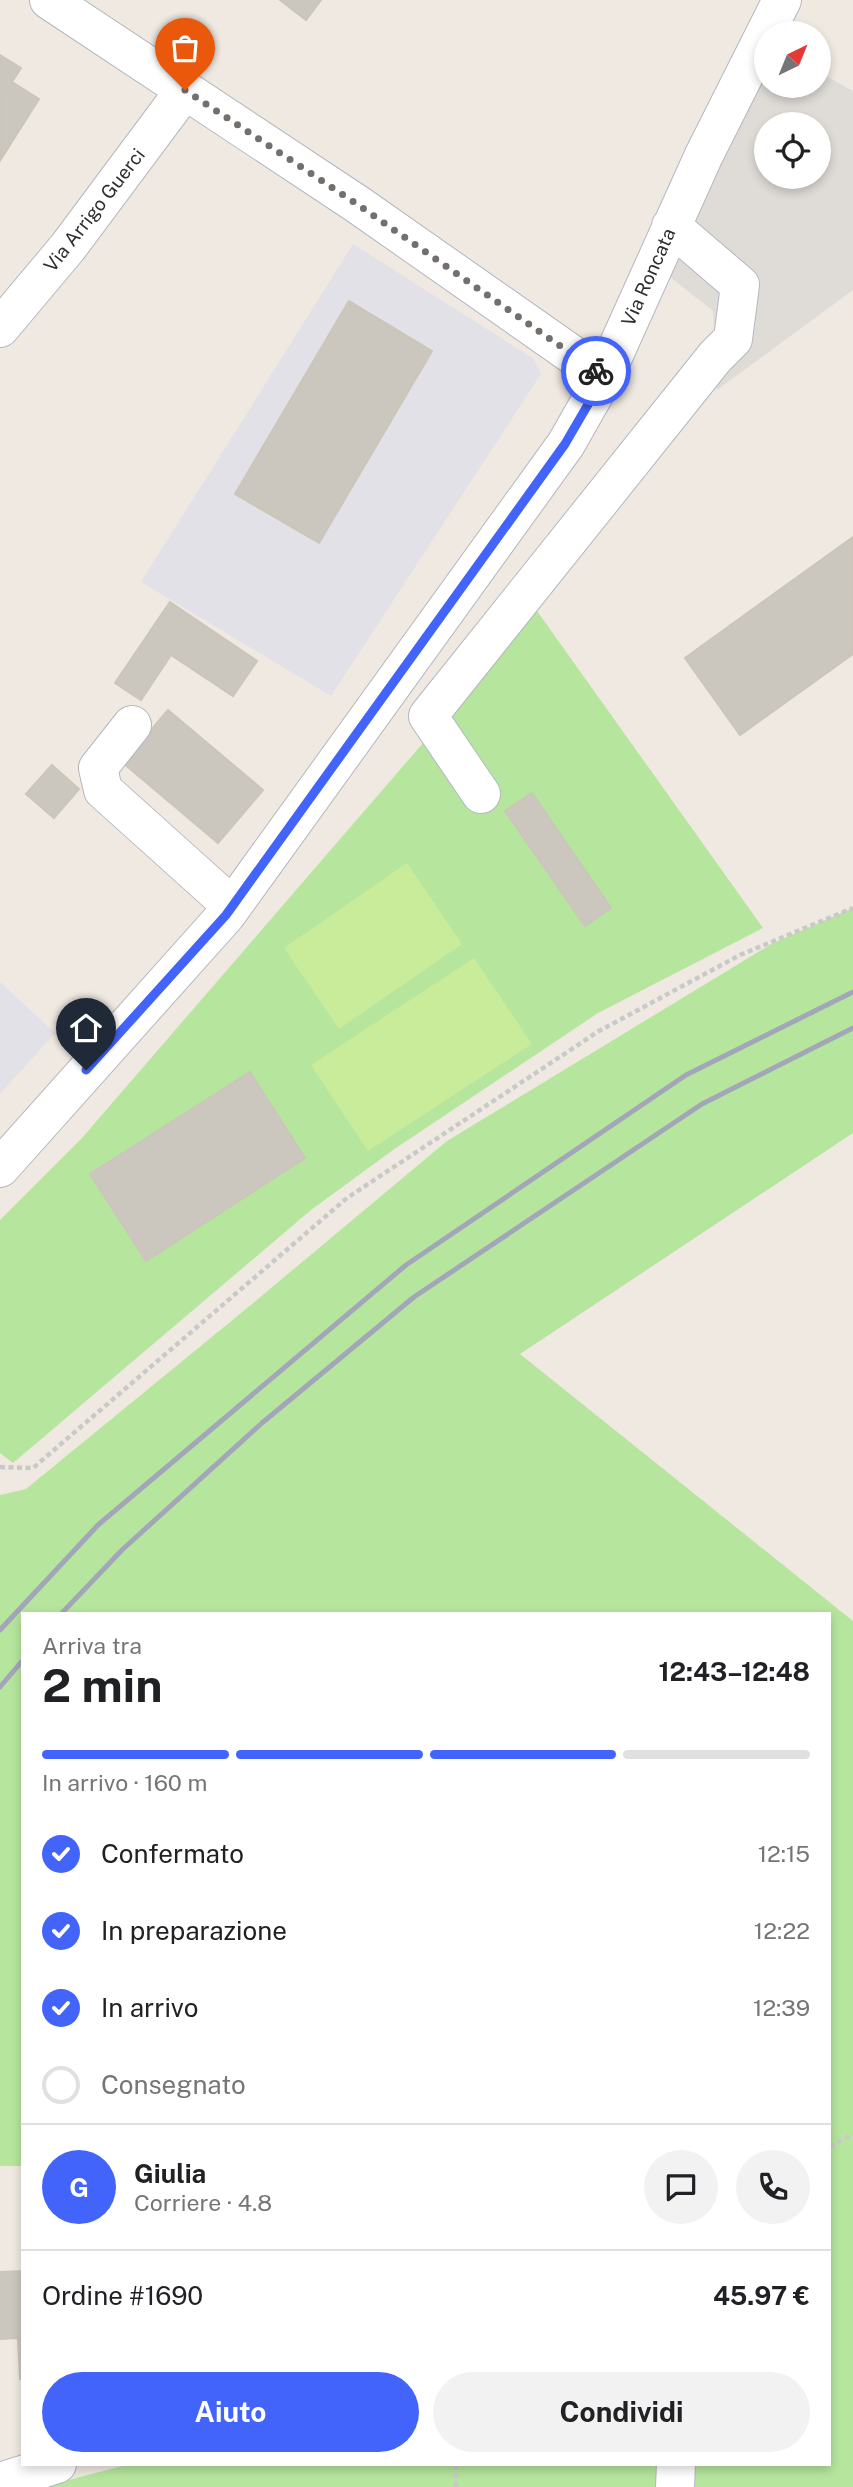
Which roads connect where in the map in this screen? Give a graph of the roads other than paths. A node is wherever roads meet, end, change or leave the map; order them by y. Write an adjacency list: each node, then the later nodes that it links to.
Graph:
1 (49, 0): 3 (street)
2 (782, 0): 4 (street, Via Roncata)
3 (185, 90): 5 (street, Via Arrigo Guerci); 6 (street)
4 (671, 226): 6 (street, Via Roncata); 8 (street)
5 (0, 328)
6 (604, 377): 9 (street, Via Roncata)
7 (132, 725): 9 (street)
8 (481, 794)
9 (232, 906): 10 (street, Via Roncata)
10 (0, 1168)
11 (51, 2466): 13 (street)
12 (676, 2466): 14 (street)
13 (0, 2482)
14 (675, 2487)

